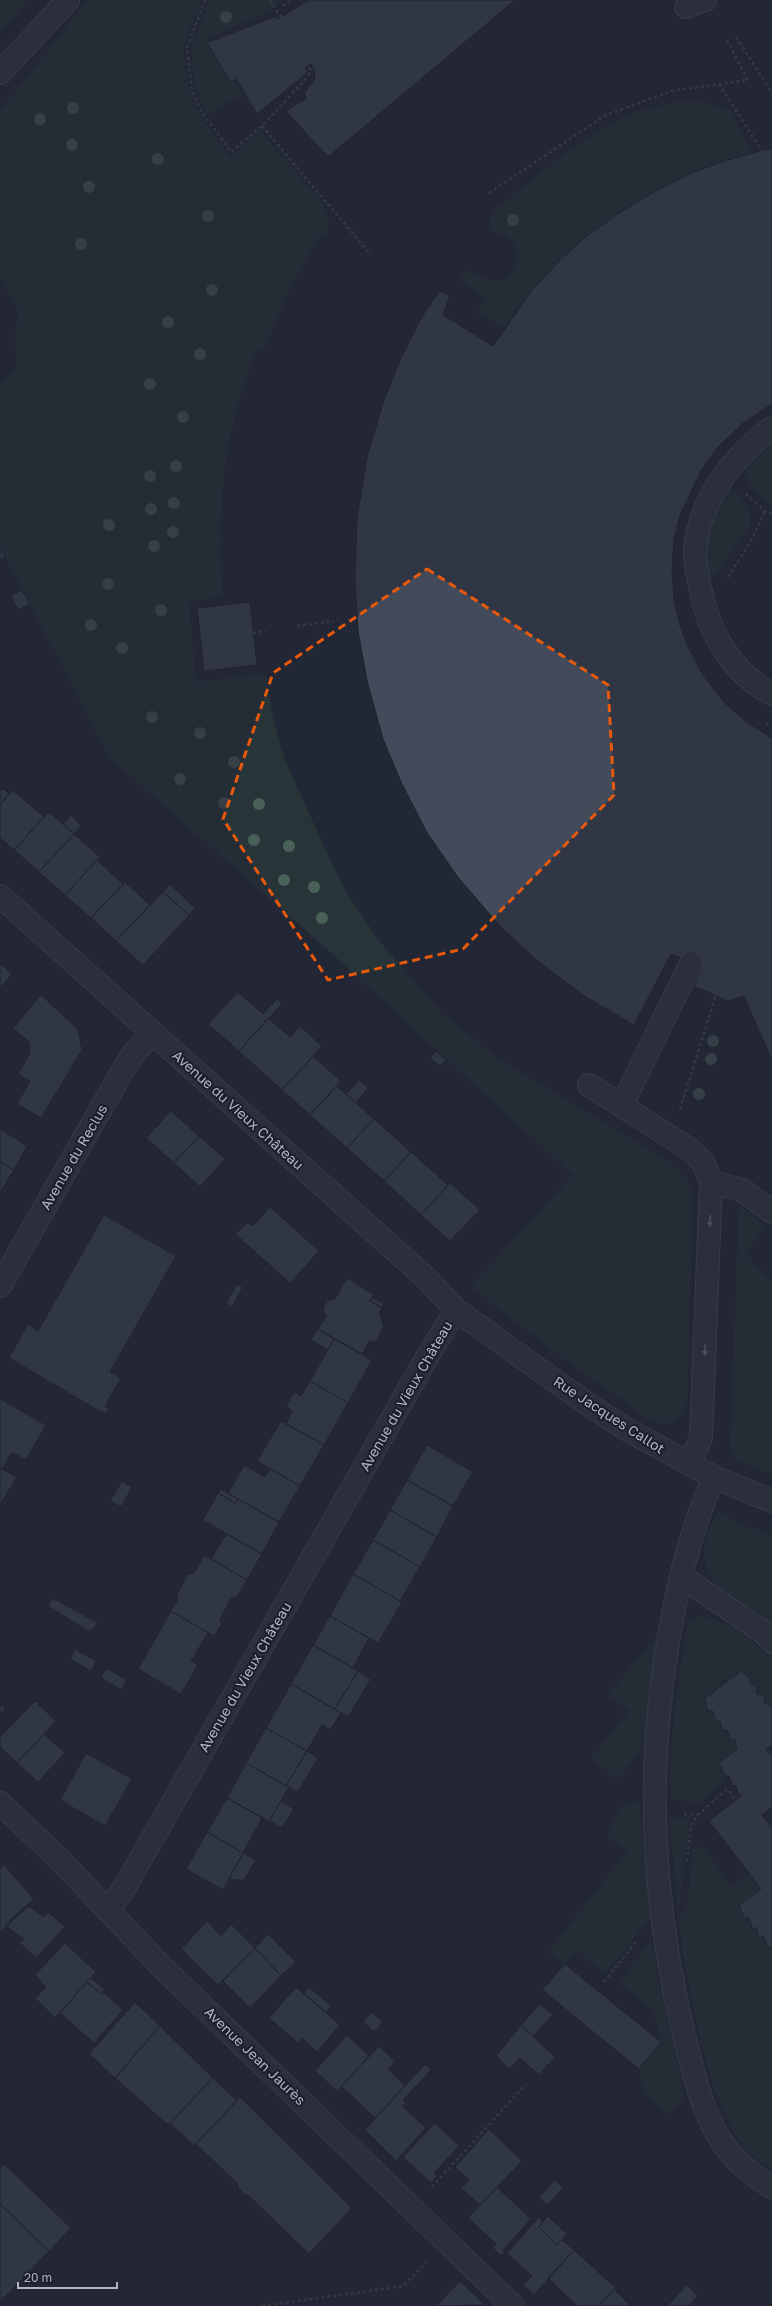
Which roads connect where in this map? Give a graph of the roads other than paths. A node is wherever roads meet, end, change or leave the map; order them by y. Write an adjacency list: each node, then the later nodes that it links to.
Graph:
1 (68, 0): 2 (street)
2 (0, 73)
3 (772, 428): 4 (street)
4 (772, 694)
5 (0, 896): 7 (street, Avenue du Vieux Château)
6 (691, 963): 9 (street)
7 (153, 1033): 12 (street, Avenue du Reclus); 13 (street, Avenue du Vieux Château)
8 (589, 1085): 9 (street)
9 (622, 1105): 10 (street)
10 (711, 1182): 11 (street); 14 (street, one-way to 14)
11 (772, 1212)
12 (0, 1286)
13 (456, 1310): 14 (street, Rue Jacques Callot); 20 (street, Avenue du Vieux Château)
14 (689, 1464): 15 (street, Rue Jacques Callot)
15 (714, 1477): 16 (street, Rue Jacques Callot); 17 (street)
16 (772, 1501)
17 (682, 1576): 18 (street); 21 (street)
18 (772, 1642)
19 (0, 1803): 20 (street, Avenue Jean Jaurès)
20 (108, 1911): 22 (street, Avenue Jean Jaurès)
21 (772, 2187)
22 (513, 2306)

